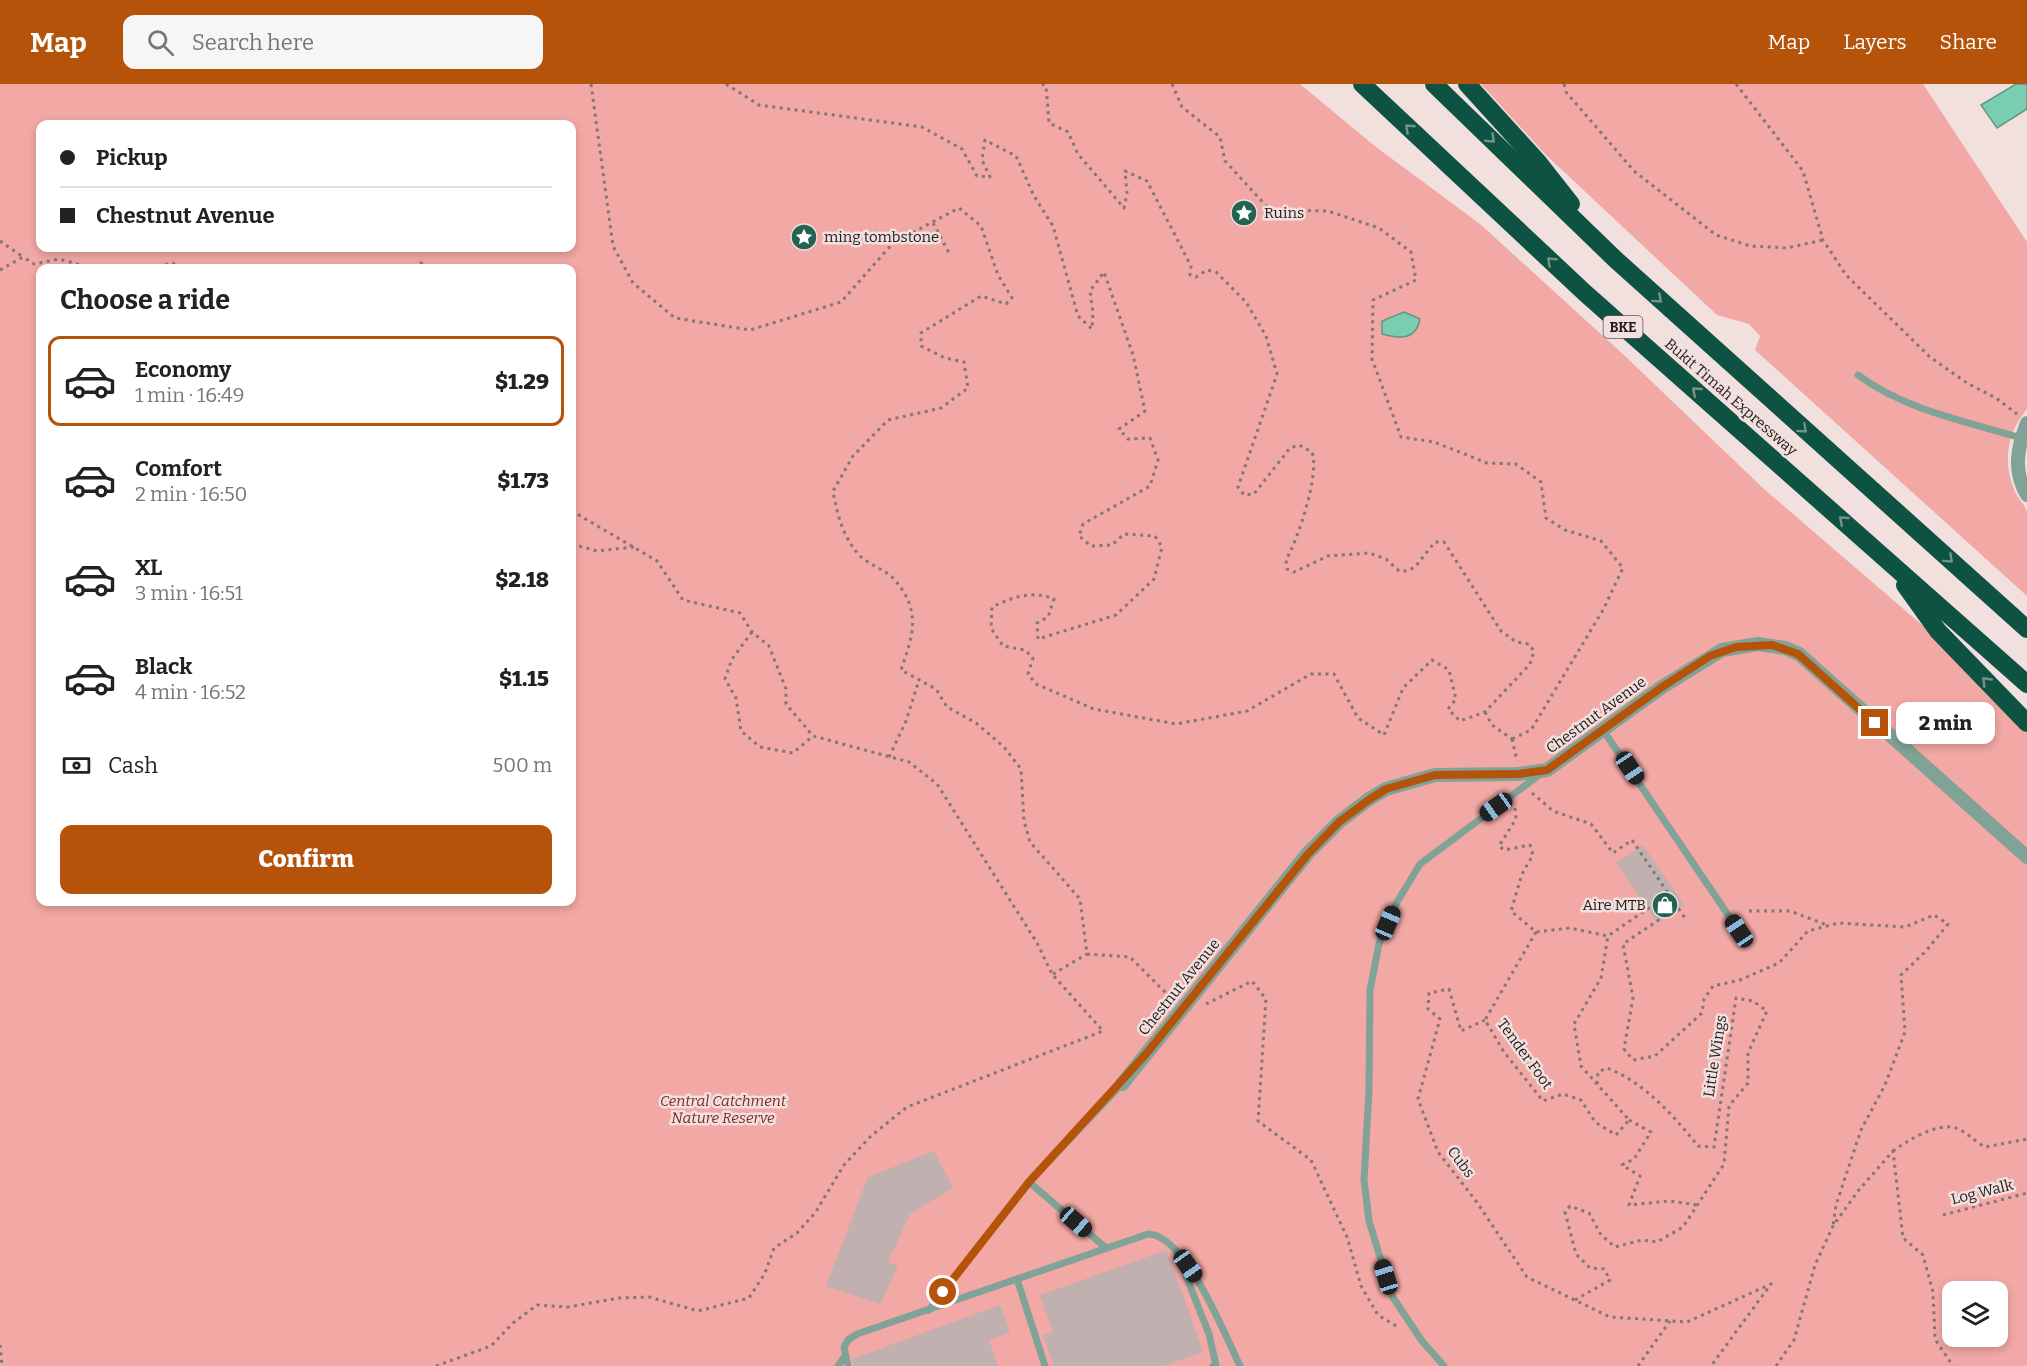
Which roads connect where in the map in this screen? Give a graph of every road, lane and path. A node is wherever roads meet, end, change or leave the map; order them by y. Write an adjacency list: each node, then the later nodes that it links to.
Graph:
1 (591, 84): 10 (path)
2 (726, 84): 30 (path)
3 (1042, 84): 30 (path)
4 (1172, 84): 34 (path)
5 (1434, 84): 15 (highway, Bukit Timah Expressway, one-way to 15)
6 (1467, 84): 15 (highway)
7 (1564, 84): 11 (path)
8 (1736, 84): 11 (path)
9 (1363, 85): 25 (highway, Bukit Timah Expressway / BKE, one-way to 9)
10 (933, 224): 13 (path); 28 (path)
11 (1823, 240): 19 (path)
12 (0, 241): 14 (path)
13 (949, 253)
14 (23, 257): 16 (path); 17 (path)
15 (1615, 259): 26 (highway, Bukit Timah Expressway, one-way to 26)
16 (77, 264)
17 (0, 270)
18 (1858, 375): 20 (lane)
19 (2027, 423): 20 (street)
20 (2021, 438): 21 (street)
21 (2027, 495)
22 (576, 513): 24 (path)
23 (576, 545): 24 (path)
24 (634, 547): 27 (path)
25 (1887, 559): 29 (highway, Bukit Timah Expressway / BKE); 31 (highway, one-way to 25)
26 (2027, 629)
27 (752, 632): 33 (path); 33 (path)
28 (919, 680): 35 (path); 47 (path)
29 (2027, 684)
30 (1485, 712): 34 (path)
31 (2027, 723)
32 (1603, 730): 36 (street, Chestnut Avenue); 38 (street, Chestnut Avenue); 44 (lane)
33 (813, 736): 35 (path)
34 (1512, 739): 36 (path)
35 (889, 757): 48 (path)
36 (1522, 780): 37 (lane); 39 (path); 49 (street, Chestnut Avenue)
37 (1515, 794): 45 (path); 68 (lane)
38 (2027, 857)
39 (1669, 894): 40 (path); 46 (path)
40 (1678, 907): 42 (path); 43 (path)
41 (1749, 910): 43 (path)
42 (1685, 918)
43 (1828, 926): 61 (path)
44 (1739, 931)
45 (1536, 932): 46 (path); 51 (path, Tender Foot)
46 (1608, 936): 53 (path)
47 (1087, 954): 48 (path); 50 (path)
48 (1052, 974): 72 (path)
49 (1192, 998): 50 (street, Chestnut Avenue); 68 (path)
50 (1183, 1010): 52 (street, Chestnut Avenue)
51 (1485, 1020): 54 (path, Tender Foot); 65 (path, Cubs)
52 (1122, 1084): 57 (lane)
53 (1598, 1084): 54 (path); 59 (path, Little Wings)
54 (1629, 1120): 59 (path)
55 (2027, 1139): 56 (path)
56 (1893, 1151): 61 (path); 82 (path)
57 (1029, 1182): 62 (lane); 66 (lane)
58 (2027, 1193): 60 (path, Log Walk)
59 (1697, 1205): 65 (path, Little Wings)
60 (1942, 1215)
61 (1833, 1226): 81 (path)
62 (1106, 1248): 63 (lane); 64 (lane)
63 (1176, 1248): 76 (lane); 77 (lane)
64 (1017, 1280): 66 (lane); 75 (lane)
65 (1575, 1300): 67 (path, Cubs)
66 (928, 1310): 70 (lane)
67 (1670, 1320): 79 (path); 80 (path, Cubs)
68 (1422, 1341): 78 (lane)
69 (0, 1345): 71 (path)
70 (844, 1356): 73 (lane); 74 (lane)
71 (2, 1366)
72 (436, 1366)
73 (838, 1366)
74 (849, 1366)
75 (1045, 1366)
76 (1213, 1366)
77 (1240, 1366)
78 (1444, 1366)
79 (1638, 1366)
80 (1711, 1366)
81 (1776, 1366)
82 (1953, 1366)

